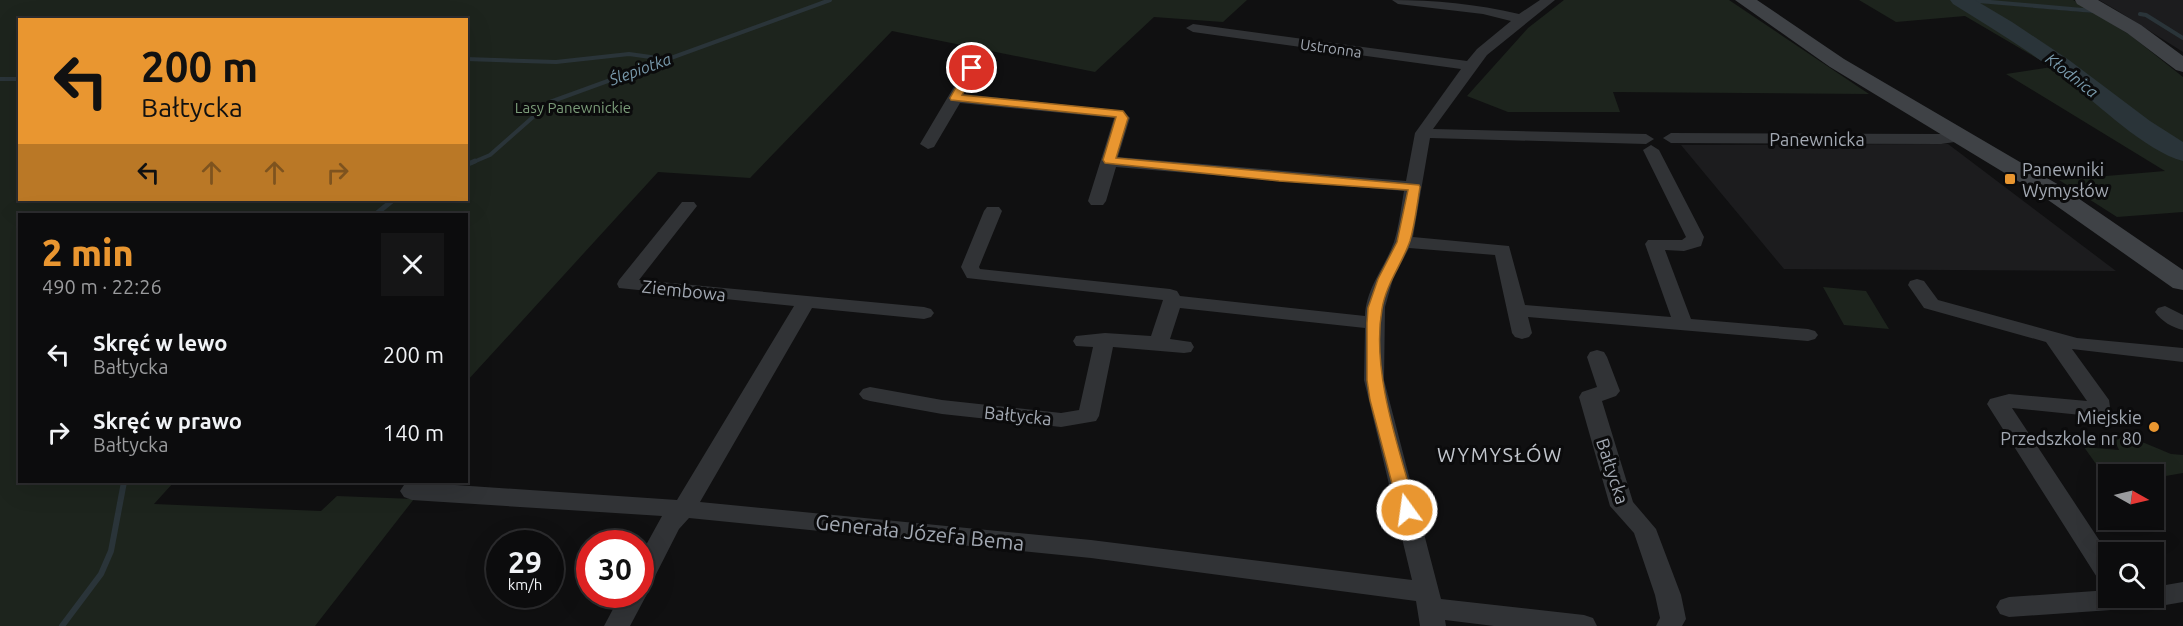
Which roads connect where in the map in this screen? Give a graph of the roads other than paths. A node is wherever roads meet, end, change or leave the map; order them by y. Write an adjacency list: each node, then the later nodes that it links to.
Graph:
1 (1398, 0): 5 (street)
2 (1549, 0): 5 (street)
3 (1744, 0): 12 (street)
4 (2084, 0): 8 (street)
5 (1521, 19): 7 (street)
6 (1192, 28): 7 (street, Ustronna)
7 (1469, 66): 11 (street)
8 (2183, 66)
9 (972, 68): 10 (street)
10 (955, 98): 14 (street); 15 (street)
11 (1423, 133): 16 (street); 29 (street)
12 (1962, 137): 13 (street, Panewnicka); 21 (street)
13 (1671, 138)
14 (928, 144)
15 (1109, 160): 16 (street); 17 (street)
16 (1414, 187): 20 (street)
17 (1097, 201)
18 (688, 206): 23 (street, Ziembowa)
19 (993, 210): 24 (street)
20 (1403, 242): 25 (street); 28 (street)
21 (2183, 282)
22 (1917, 285): 33 (street)
23 (806, 302): 27 (street, Ziembowa); 42 (street)
24 (1173, 302): 28 (street); 36 (street)
25 (1516, 310): 29 (street); 31 (street)
26 (2166, 312): 30 (street)
27 (924, 313)
28 (1374, 323): 50 (street)
29 (1683, 324): 32 (street)
30 (2183, 324)
31 (1522, 333)
32 (1808, 335)
33 (2053, 337): 38 (street); 44 (street)
34 (1105, 339): 35 (street); 36 (street); 40 (street, Bałtycka)
35 (1083, 341)
36 (1152, 343): 37 (street)
37 (1184, 346)
38 (2183, 355)
39 (1597, 357): 53 (street, Bałtycka)
40 (870, 394)
41 (412, 491): 42 (street, Generała Józefa Bema)
42 (684, 509): 43 (street); 50 (street, Generała Józefa Bema)
43 (654, 554)
44 (2098, 558)
45 (2183, 592): 46 (street)
46 (2164, 595)
47 (2098, 601): 48 (street)
48 (2009, 607)
49 (627, 608): 51 (street)
50 (1431, 609): 52 (street, Generała Józefa Bema)
51 (617, 626)
52 (1584, 626)
53 (1669, 626)

